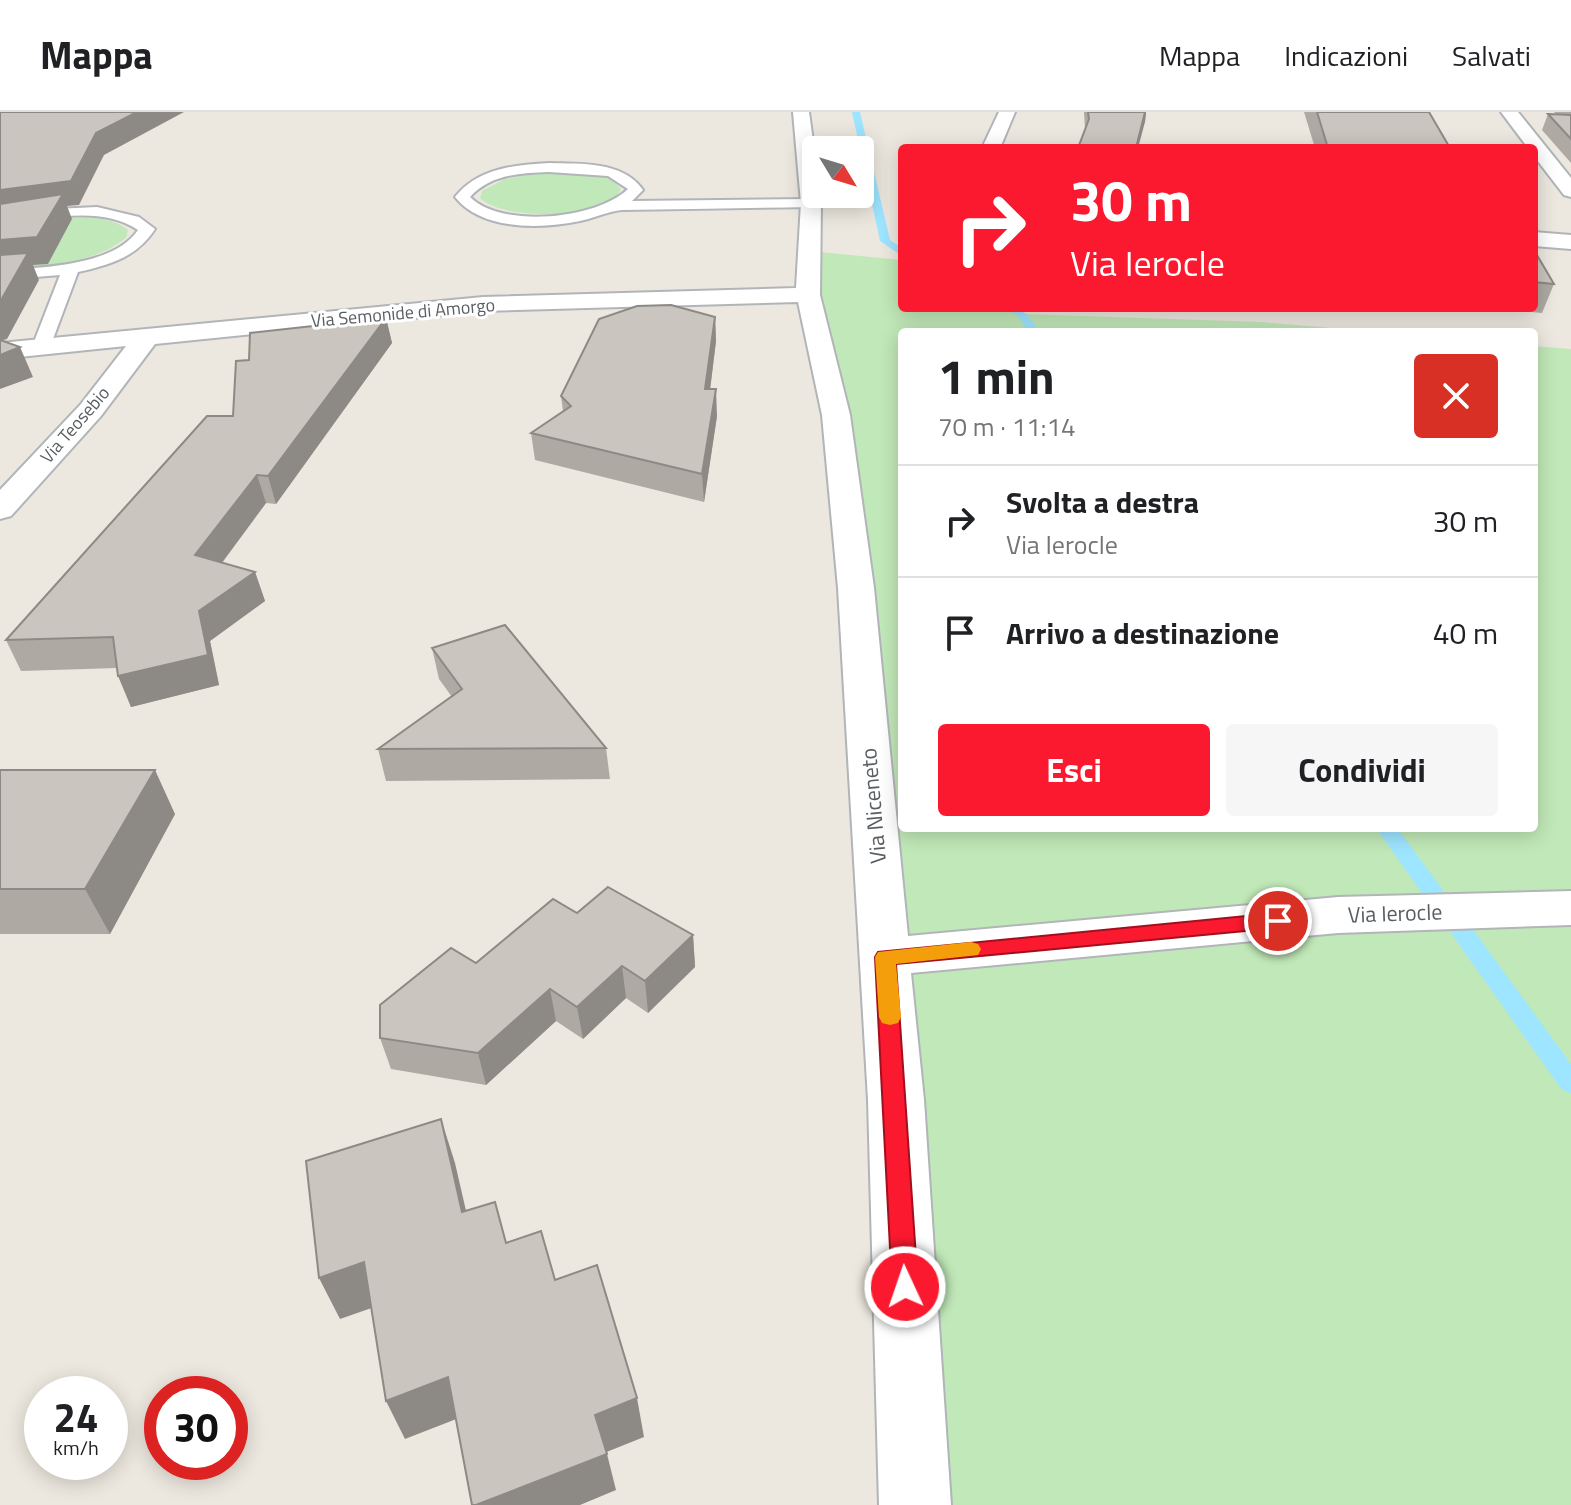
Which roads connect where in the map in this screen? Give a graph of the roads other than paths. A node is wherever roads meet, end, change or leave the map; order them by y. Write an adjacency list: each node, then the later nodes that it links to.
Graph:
1 (801, 112): 4 (street, Via Niceneto)
2 (1007, 112): 5 (street)
3 (1509, 112): 6 (street)
4 (804, 136)
5 (993, 144)
6 (1529, 144)
7 (1544, 168): 8 (street)
8 (1571, 191)
9 (802, 203): 10 (lane)
10 (619, 206): 10 (lane)
11 (811, 208): 17 (street, Via Niceneto)
12 (0, 223): 15 (lane)
13 (1538, 239): 14 (street)
14 (1571, 242)
15 (71, 268): 16 (lane); 19 (lane)
16 (0, 275)
17 (808, 295): 18 (street, Via Semonide di Amorgo); 23 (street, Via Niceneto)
18 (147, 337): 19 (street, Via Semonide di Amorgo); 21 (street, Via Teosebio)
19 (41, 347): 20 (street, Via Semonide di Amorgo)
20 (0, 351)
21 (0, 509)
22 (1571, 908): 23 (street, Via Ierocle)
23 (886, 957): 24 (street, Via Niceneto)
24 (915, 1505)

